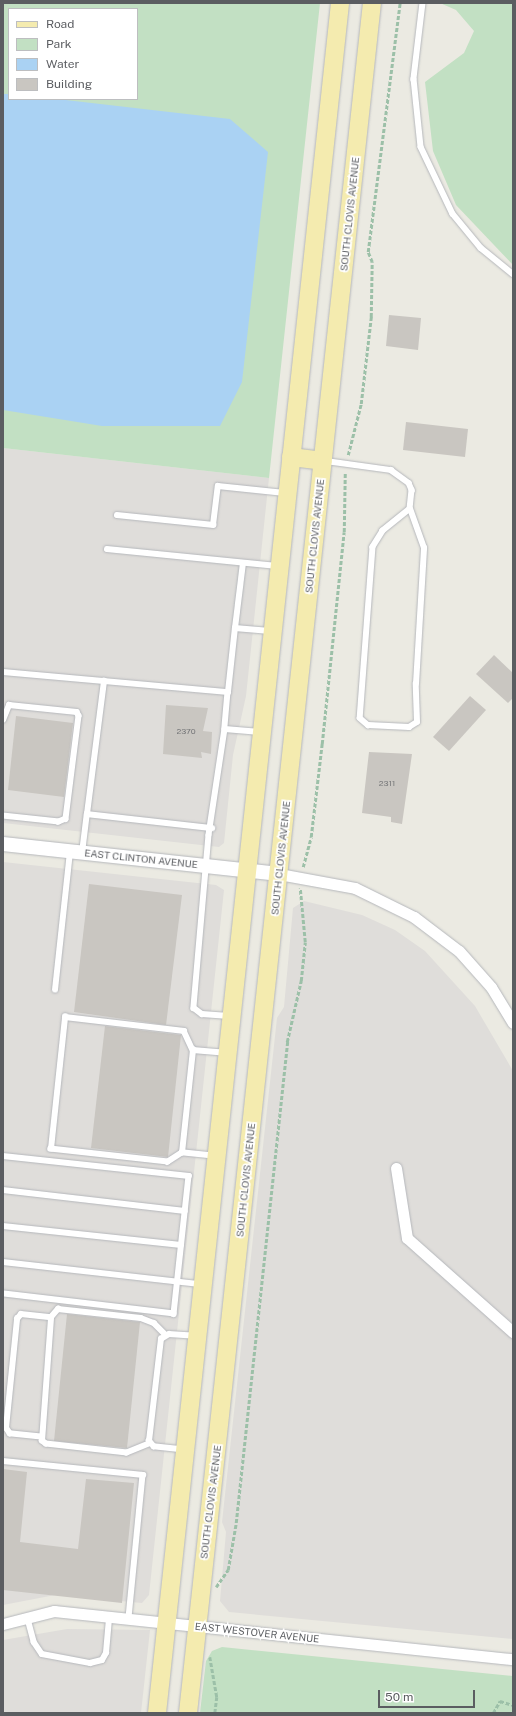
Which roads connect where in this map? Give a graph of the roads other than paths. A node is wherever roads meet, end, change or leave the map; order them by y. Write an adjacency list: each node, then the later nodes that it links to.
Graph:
1 (340, 3): 5 (main road)
2 (372, 3): 6 (main road, SOUTH CLOVIS AVENUE)
3 (423, 3): 4 (lane)
4 (513, 274)
5 (291, 457): 6 (main road); 7 (main road)
6 (323, 461): 8 (lane); 28 (main road, SOUTH CLOVIS AVENUE)
7 (287, 493): 9 (lane); 12 (main road)
8 (410, 509): 8 (lane)
9 (117, 515)
10 (107, 549): 11 (lane)
11 (243, 562): 12 (lane); 13 (lane)
12 (280, 566): 14 (main road)
13 (235, 628): 14 (lane); 17 (lane)
14 (272, 632): 20 (main road)
15 (3, 672): 16 (lane)
16 (104, 681): 17 (lane); 21 (lane)
17 (228, 692): 19 (lane)
18 (3, 720): 22 (lane)
19 (225, 729): 20 (lane); 23 (lane)
20 (262, 732): 27 (main road)
21 (87, 814): 23 (lane); 25 (lane)
22 (3, 816)
23 (212, 828): 26 (lane)
24 (3, 844): 25 (street, EAST CLINTON AVENUE)
25 (76, 852): 26 (street, EAST CLINTON AVENUE); 29 (lane)
26 (206, 866): 27 (street, EAST CLINTON AVENUE); 30 (lane)
27 (247, 871): 28 (street, EAST CLINTON AVENUE); 30 (main road)
28 (279, 874): 31 (street); 59 (main road, SOUTH CLOVIS AVENUE)
29 (55, 990)
30 (232, 1016): 33 (main road)
31 (513, 1023)
32 (193, 1050): 33 (lane); 34 (lane); 34 (lane)
33 (227, 1054): 36 (main road)
34 (182, 1153): 36 (lane)
35 (3, 1156): 39 (lane)
36 (216, 1156): 44 (main road)
37 (396, 1168): 47 (street)
38 (3, 1190): 39 (lane)
39 (185, 1211): 41 (lane)
40 (3, 1226): 41 (lane)
41 (181, 1245): 43 (lane)
42 (3, 1262): 43 (lane)
43 (177, 1282): 44 (lane); 45 (lane)
44 (202, 1284): 49 (main road)
45 (3, 1294)
46 (51, 1317): 48 (lane); 50 (lane); 50 (lane)
47 (513, 1332)
48 (165, 1334): 49 (lane); 51 (lane)
49 (197, 1336): 52 (main road)
50 (41, 1437): 51 (lane)
51 (149, 1444): 52 (lane)
52 (184, 1450): 58 (main road)
53 (3, 1460): 56 (lane)
54 (109, 1617): 55 (street, EAST WESTOVER AVENUE); 55 (lane); 56 (street, EAST WESTOVER AVENUE)
55 (28, 1619): 57 (street, EAST WESTOVER AVENUE)
56 (129, 1620): 58 (street, EAST WESTOVER AVENUE)
57 (3, 1624)
58 (166, 1624): 59 (street, EAST WESTOVER AVENUE); 61 (main road)
59 (197, 1626): 60 (street, EAST WESTOVER AVENUE); 62 (main road, SOUTH CLOVIS AVENUE)
60 (513, 1659)
61 (156, 1713)
62 (188, 1713)

